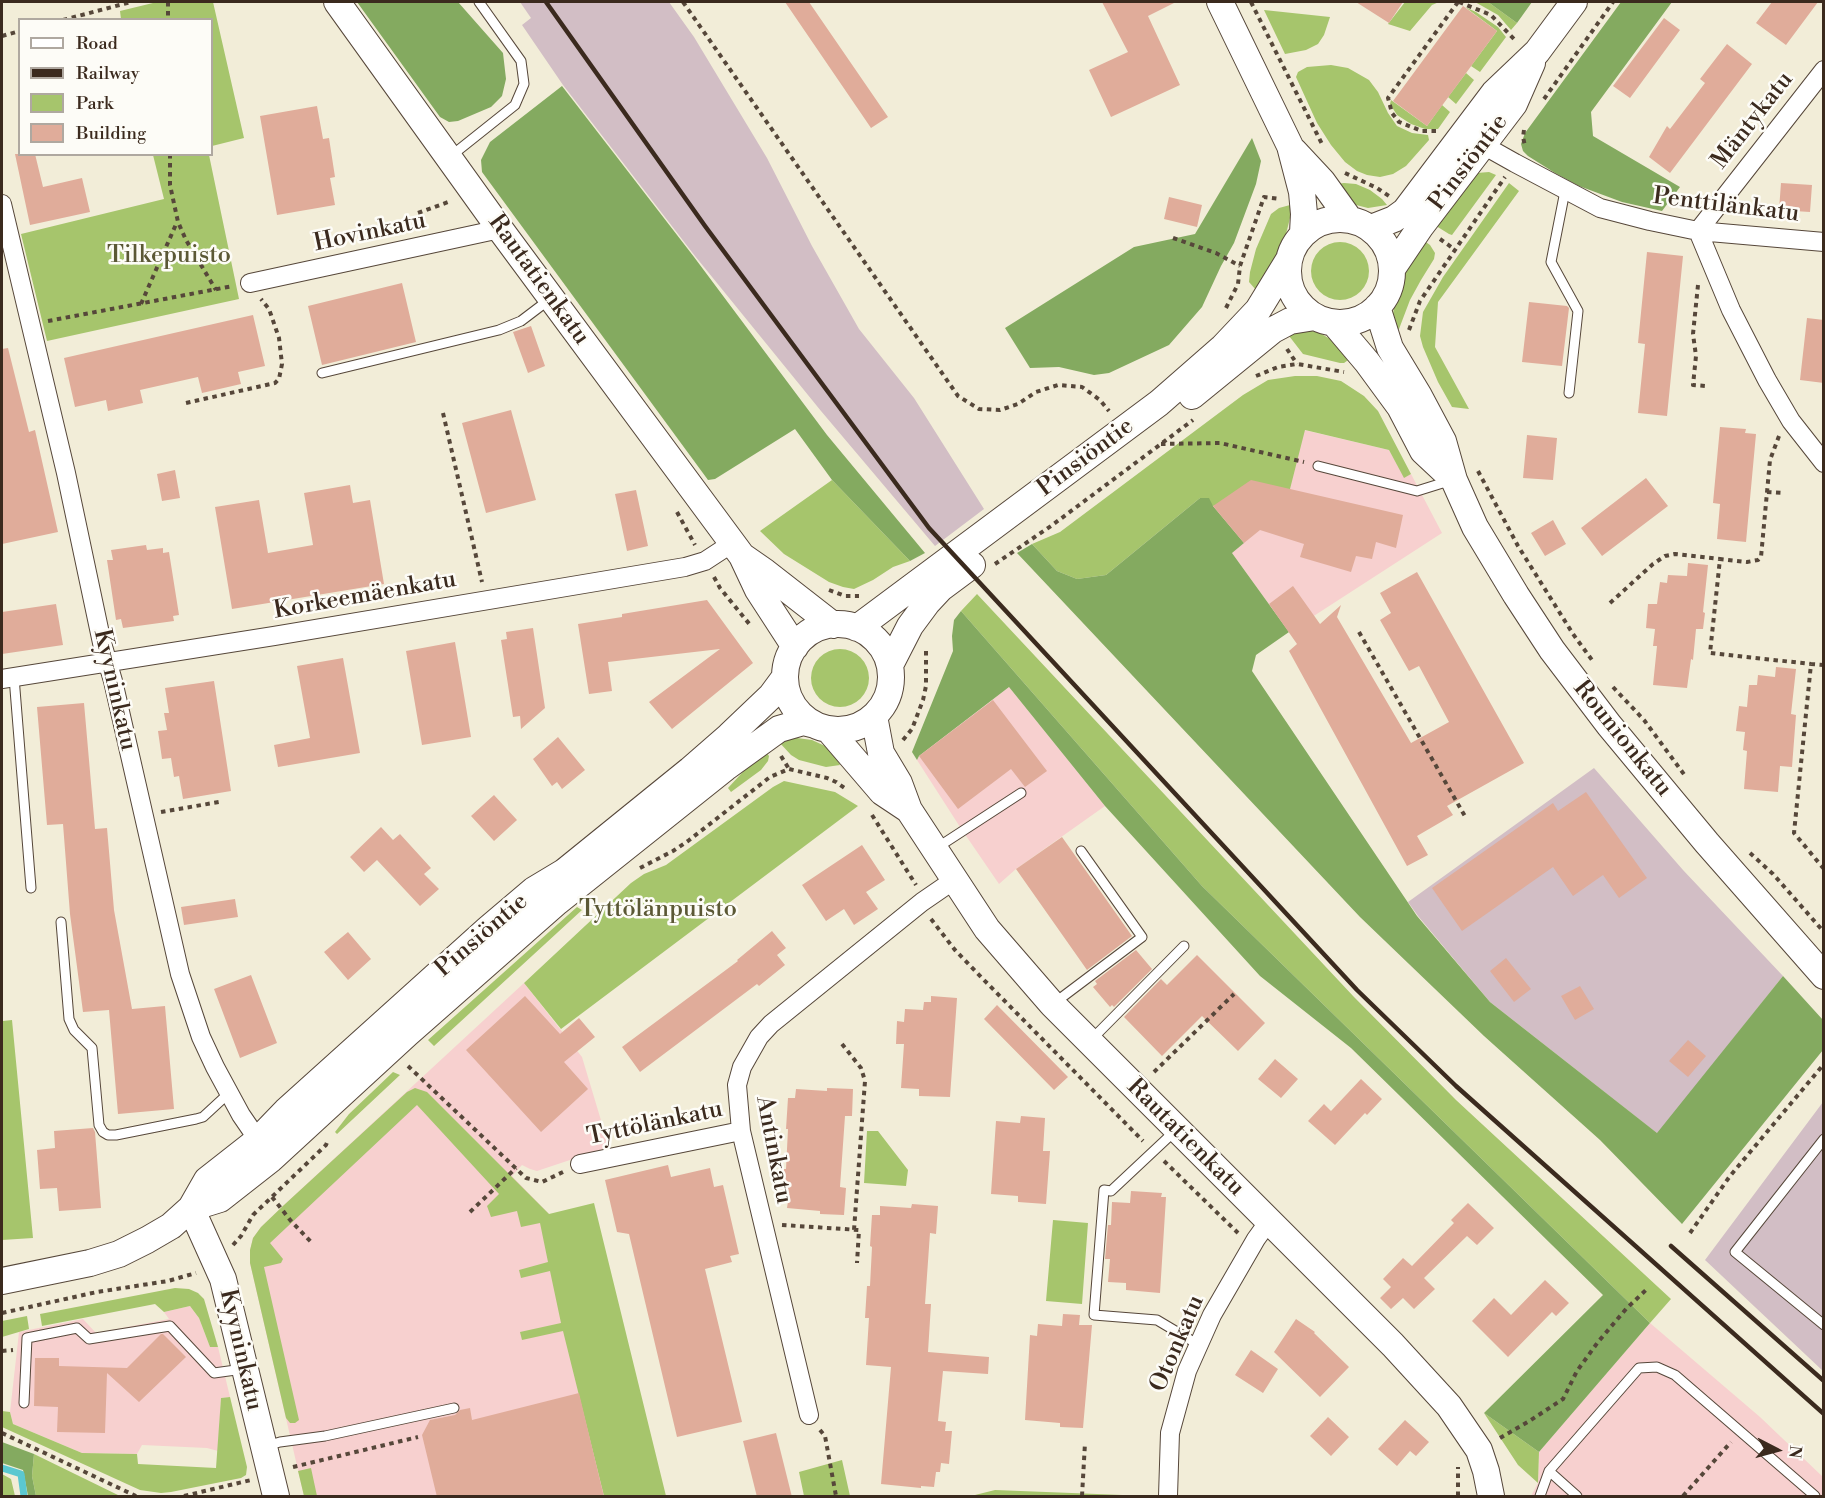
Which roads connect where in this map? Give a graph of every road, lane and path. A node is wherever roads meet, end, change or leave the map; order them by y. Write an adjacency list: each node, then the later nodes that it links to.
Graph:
1 (131, 2): 11 (path)
2 (168, 2): 12 (path)
3 (337, 2): 24 (main road, Rautatienkatu)
4 (479, 2): 24 (lane)
5 (683, 2): 60 (path)
6 (1251, 2): 22 (path)
7 (1458, 2): 15 (path); 19 (path)
8 (1574, 2): 15 (main road, Pinsiöntie)
9 (1613, 2): 17 (path)
10 (1229, 6): 21 (main road)
11 (71, 18)
12 (168, 18)
13 (18, 32): 14 (path)
14 (2, 36)
15 (1526, 46): 20 (main road, Pinsiöntie)
16 (1824, 70): 36 (street, Mäntykatu)
17 (1540, 104)
18 (1529, 121): 25 (path)
19 (1439, 131)
20 (1473, 139): 25 (street, Penttilänkatu); 34 (main road, Pinsiöntie); 43 (main road, Pinsiöntie)
21 (1290, 146): 34 (main road); 37 (main road)
22 (1325, 150)
23 (170, 156): 33 (path)
24 (449, 158): 35 (main road, Rautatienkatu)
25 (1515, 163): 28 (street, Penttilänkatu); 52 (path)
26 (1340, 170): 27 (path)
27 (1377, 188)
28 (1565, 191): 36 (street, Penttilänkatu); 57 (lane)
29 (1282, 199): 42 (path)
30 (454, 200): 32 (path)
31 (2, 204): 51 (street, Kyyninkatu)
32 (418, 213)
33 (178, 222): 46 (path); 48 (path)
34 (1360, 224): 37 (main road); 43 (main road)
35 (500, 229): 44 (street, Hovinkatu); 47 (main road, Rautatienkatu)
36 (1698, 231): 39 (street, Penttilänkatu); 41 (street)
37 (1303, 233): 40 (main road)
38 (1173, 238): 42 (path)
39 (1824, 242)
40 (1288, 261): 50 (main road); 79 (main road, Pinsiöntie)
41 (1711, 261): 56 (path); 62 (street)
42 (1240, 266): 45 (path)
43 (1392, 268): 49 (main road)
44 (250, 283): 46 (path); 58 (path)
45 (1238, 284)
46 (216, 290): 48 (path)
47 (551, 298): 54 (lane); 71 (main road, Rautatienkatu)
48 (141, 304): 51 (path)
49 (1377, 307): 50 (main road); 52 (main road, Rounionkatu)
50 (1325, 320): 53 (main road, Rounionkatu); 86 (main road, Pinsiöntie)
51 (30, 324): 84 (street, Kyyninkatu)
52 (1390, 348): 67 (main road, Rounionkatu)
53 (1367, 362): 55 (path); 67 (main road, Rounionkatu)
54 (321, 374)
55 (1252, 378)
56 (1706, 386)
57 (1569, 393)
58 (186, 403)
59 (443, 413): 77 (path)
60 (1111, 413)
61 (1196, 418): 63 (path)
62 (1791, 421): 65 (street); 68 (path)
63 (1160, 444): 66 (path); 74 (path)
64 (1473, 462): 88 (path)
65 (1824, 463)
66 (1318, 466): 67 (lane)
67 (1454, 480): 112 (main road, Rounionkatu)
68 (1767, 492): 69 (path); 72 (path)
69 (1784, 493)
70 (693, 541): 73 (path)
71 (736, 550): 73 (street, Korkeemäenkatu); 79 (main road, Rautatienkatu); 83 (main road, Rautatienkatu)
72 (1720, 559): 78 (path); 85 (path)
73 (705, 561): 77 (street, Korkeemäenkatu); 80 (path)
74 (994, 565)
75 (827, 589): 76 (path)
76 (864, 595)
77 (487, 600): 84 (street, Korkeemäenkatu)
78 (1610, 603)
79 (845, 626): 83 (main road); 86 (main road)
80 (756, 632)
81 (1359, 632): 101 (path)
82 (929, 639): 94 (path)
83 (795, 647): 89 (main road)
84 (108, 662): 90 (street, Korkeemäenkatu); 100 (street, Kyyninkatu)
85 (1811, 664): 87 (path); 106 (path)
86 (890, 665): 92 (main road)
87 (1824, 665)
88 (1599, 669)
89 (786, 677): 93 (main road); 125 (main road, Pinsiöntie)
90 (8, 678): 108 (lane)
91 (1612, 686): 96 (path)
92 (874, 716): 93 (main road); 99 (main road, Rautatienkatu)
93 (821, 727): 99 (main road, Rautatienkatu); 125 (main road, Pinsiöntie)
94 (901, 742)
95 (836, 782): 105 (path)
96 (1691, 784)
97 (1021, 793): 102 (lane)
98 (219, 802): 100 (path)
99 (909, 810): 102 (main road, Rautatienkatu)
100 (143, 815): 120 (street, Kyyninkatu)
101 (1466, 818)
102 (935, 849): 107 (main road, Rautatienkatu)
103 (1082, 851): 114 (lane)
104 (1750, 853): 110 (path)
105 (644, 867)
106 (1824, 869)
107 (954, 880): 114 (main road, Rautatienkatu); 122 (street, Antinkatu)
108 (32, 888)
109 (61, 922): 120 (lane)
110 (1824, 932)
111 (1184, 946): 115 (lane)
112 (1824, 975)
113 (1234, 994): 118 (path)
114 (1052, 1004): 115 (main road, Rautatienkatu)
115 (1089, 1042): 121 (main road, Rautatienkatu)
116 (842, 1044): 133 (path)
117 (1824, 1064): 134 (path)
118 (1154, 1072)
119 (416, 1074): 127 (path)
120 (229, 1093): 125 (street, Kyyninkatu)
121 (1177, 1130): 131 (main road, Rautatienkatu); 142 (lane)
122 (741, 1131): 126 (street, Tyttölänkatu); 146 (street, Antinkatu)
123 (1824, 1139): 141 (lane)
124 (326, 1145): 128 (path)
125 (264, 1149): 129 (main road, Pinsiöntie)
126 (580, 1164): 127 (path)
127 (516, 1168): 130 (path)
128 (272, 1197): 135 (path); 136 (path)
129 (191, 1208): 136 (main road, Kyyninkatu); 138 (main road, Pinsiöntie)
130 (470, 1212)
131 (1269, 1221): 142 (street, Otonkatu); 152 (main road, Rautatienkatu)
132 (775, 1224): 133 (path)
133 (854, 1230): 137 (path)
134 (1690, 1233)
135 (311, 1242)
136 (216, 1259): 140 (path); 143 (main road, Kyyninkatu)
137 (857, 1263)
138 (2, 1281)
139 (1648, 1288): 152 (path)
140 (2, 1313)
141 (1824, 1325)
142 (1199, 1344): 159 (street, Otonkatu)
143 (245, 1369): 144 (lane); 151 (main road, Kyyninkatu)
144 (24, 1403)
145 (454, 1408): 151 (lane)
146 (809, 1415): 157 (path)
147 (1739, 1432): 153 (lane); 164 (path); 165 (lane)
148 (2, 1433): 155 (path)
149 (418, 1437): 154 (path)
150 (1085, 1443): 158 (path)
151 (264, 1447): 154 (main road, Kyyninkatu)
152 (1469, 1457): 160 (path); 161 (main road, Rautatienkatu)
153 (1549, 1471): 162 (lane); 163 (lane)
154 (277, 1480): 156 (path)
155 (136, 1497)
156 (184, 1497)
157 (836, 1497)
158 (1082, 1497)
159 (1168, 1497)
160 (1458, 1497)
161 (1491, 1497)
162 (1540, 1497)
163 (1577, 1497)
164 (1683, 1497)
165 (1815, 1497)

